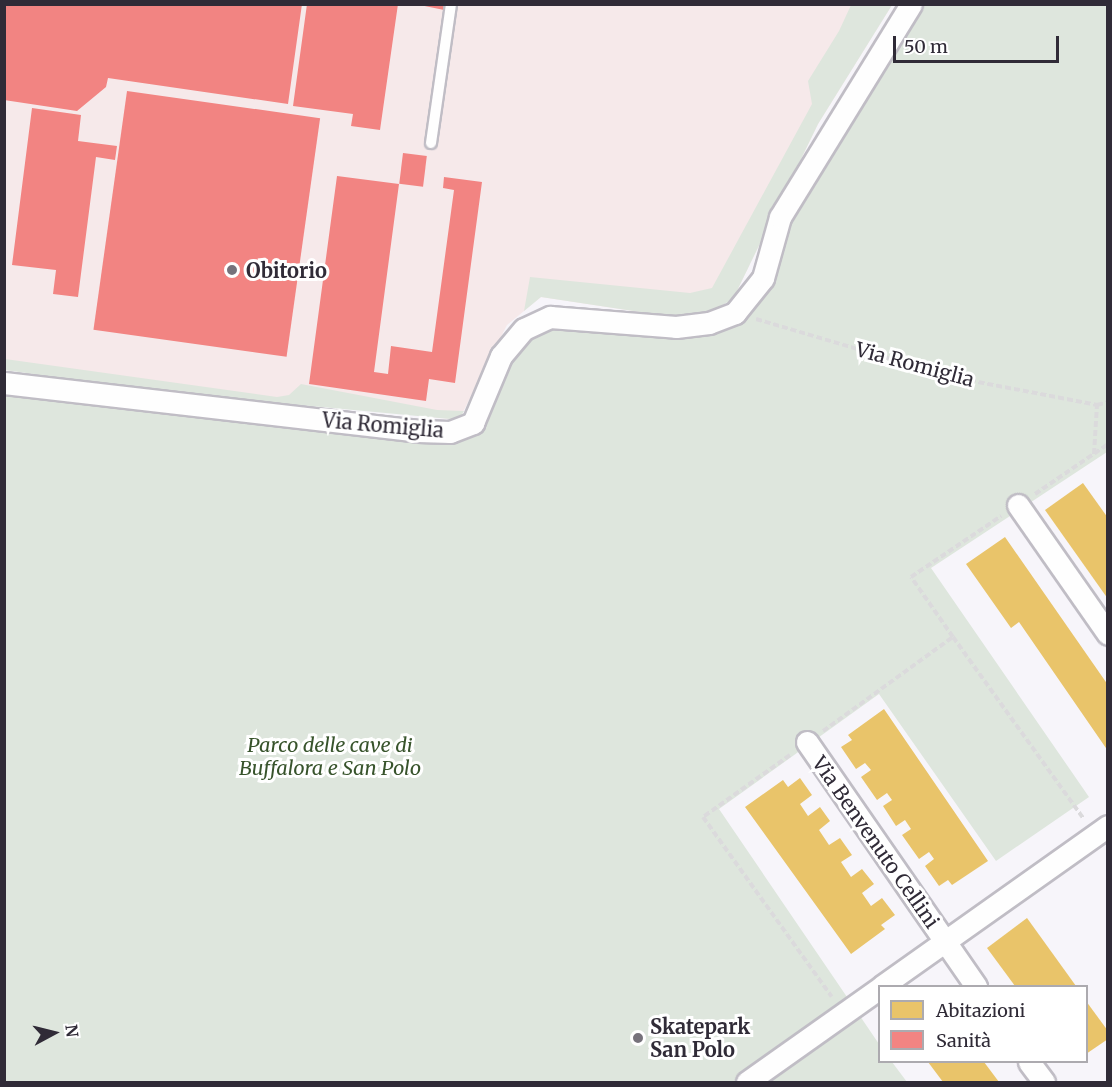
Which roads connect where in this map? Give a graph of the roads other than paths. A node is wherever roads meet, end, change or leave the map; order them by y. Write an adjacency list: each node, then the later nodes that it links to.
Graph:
1 (451, 4): 3 (lane)
2 (911, 4): 4 (street, Via Romiglia)
3 (431, 143)
4 (4, 383)
5 (1018, 505): 6 (street)
6 (1107, 634)
7 (807, 742): 9 (street, Via Benvenuto Cellini)
8 (1101, 830): 9 (street, Via Benvenuto Cellini)
9 (945, 942): 10 (street, Via Benvenuto Cellini); 11 (street)
10 (884, 985)
11 (975, 985)
12 (878, 989): 14 (street, Via Benvenuto Cellini)
13 (1030, 1063): 15 (street)
14 (747, 1083)
15 (1044, 1083)

